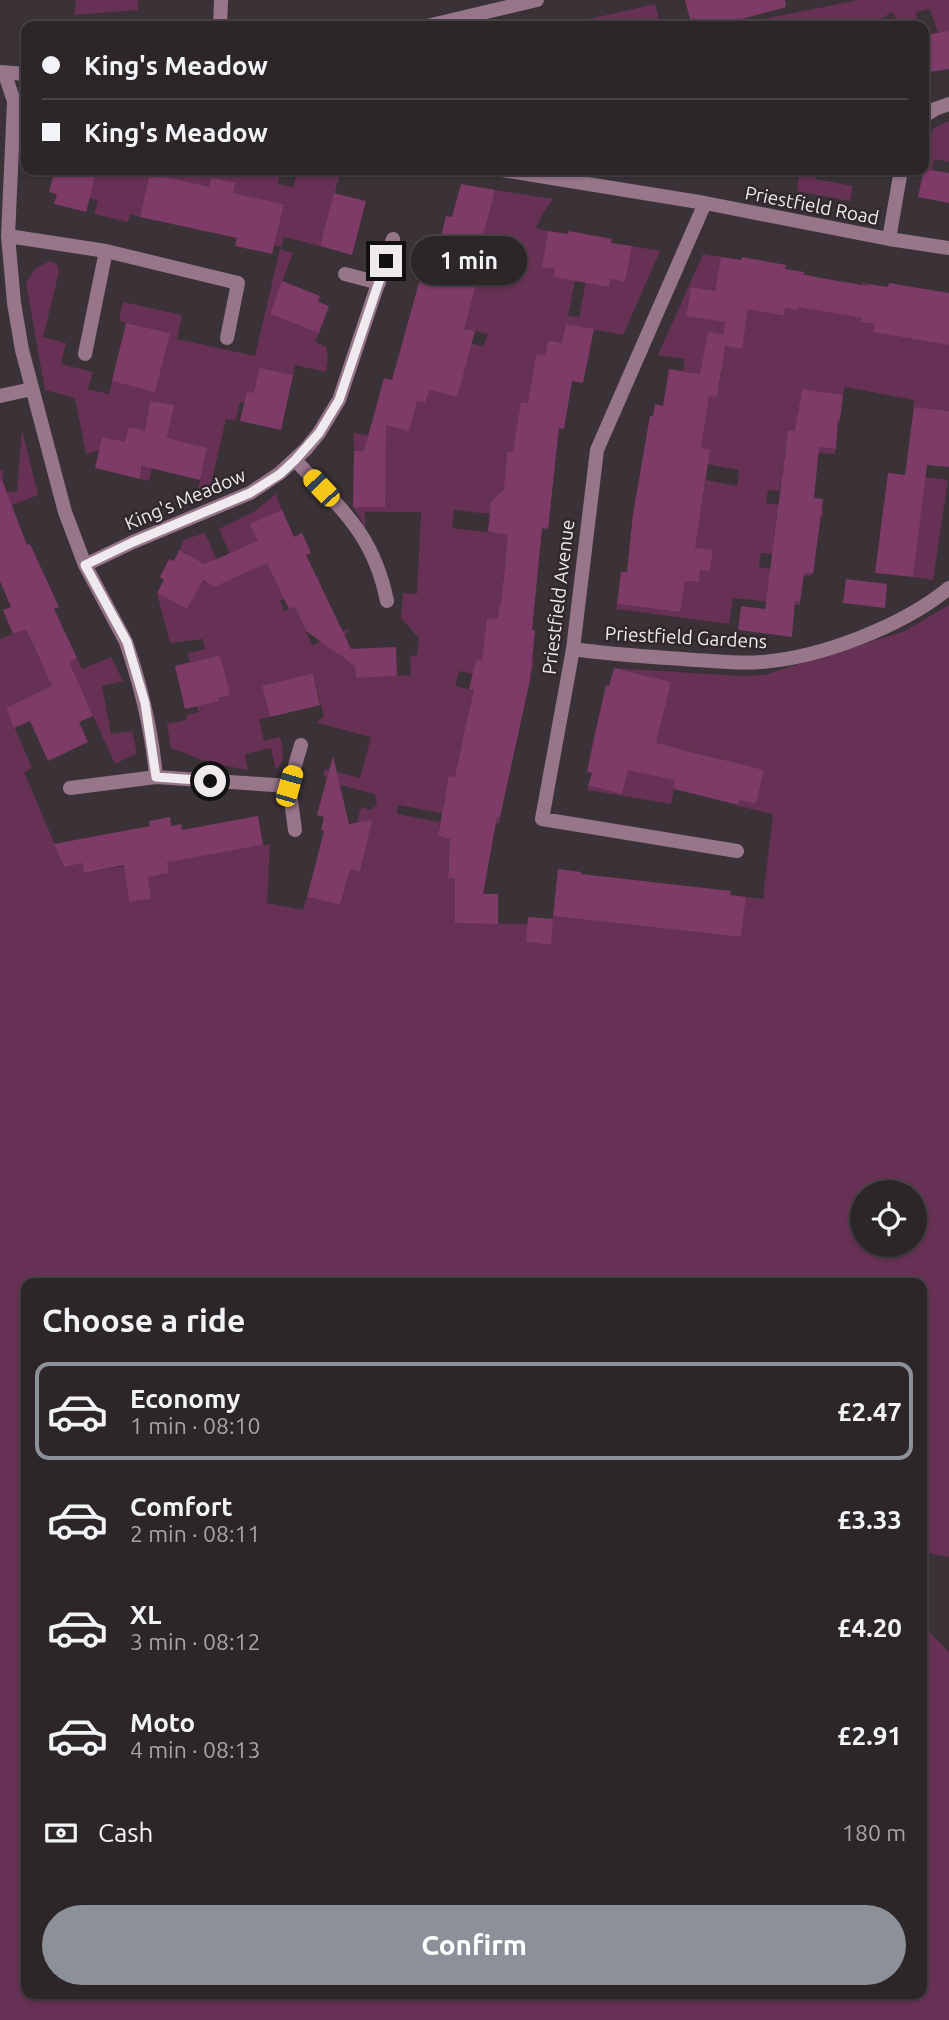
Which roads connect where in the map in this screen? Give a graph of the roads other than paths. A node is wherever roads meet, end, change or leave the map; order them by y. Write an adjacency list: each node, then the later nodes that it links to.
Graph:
1 (221, 0): 3 (street)
2 (537, 0): 4 (street)
3 (220, 21)
4 (448, 21)
5 (2, 72): 6 (street); 12 (street)
6 (21, 74)
7 (949, 104): 8 (street)
8 (929, 112)
9 (533, 175): 11 (street, Priestfield Road)
10 (900, 175): 14 (street)
11 (705, 203): 14 (street, Priestfield Road); 27 (street, Priestfield Avenue)
12 (8, 236): 16 (street); 21 (street)
13 (394, 239): 18 (street, King's Meadow)
14 (889, 239): 15 (street, Priestfield Road)
15 (949, 248)
16 (106, 251): 19 (street); 20 (street)
17 (345, 274): 18 (street)
18 (379, 283): 23 (street, King's Meadow)
19 (227, 338)
20 (85, 354)
21 (32, 389): 22 (street); 24 (street)
22 (0, 396)
23 (295, 460): 24 (street, King's Meadow); 26 (street)
24 (85, 565): 29 (street)
25 (949, 588): 27 (street, Priestfield Gardens)
26 (387, 601)
27 (573, 649): 33 (street, Priestfield Avenue)
28 (301, 745): 30 (street)
29 (156, 777): 30 (street); 31 (street)
30 (289, 786): 32 (street)
31 (70, 788)
32 (296, 830)
33 (737, 851)

